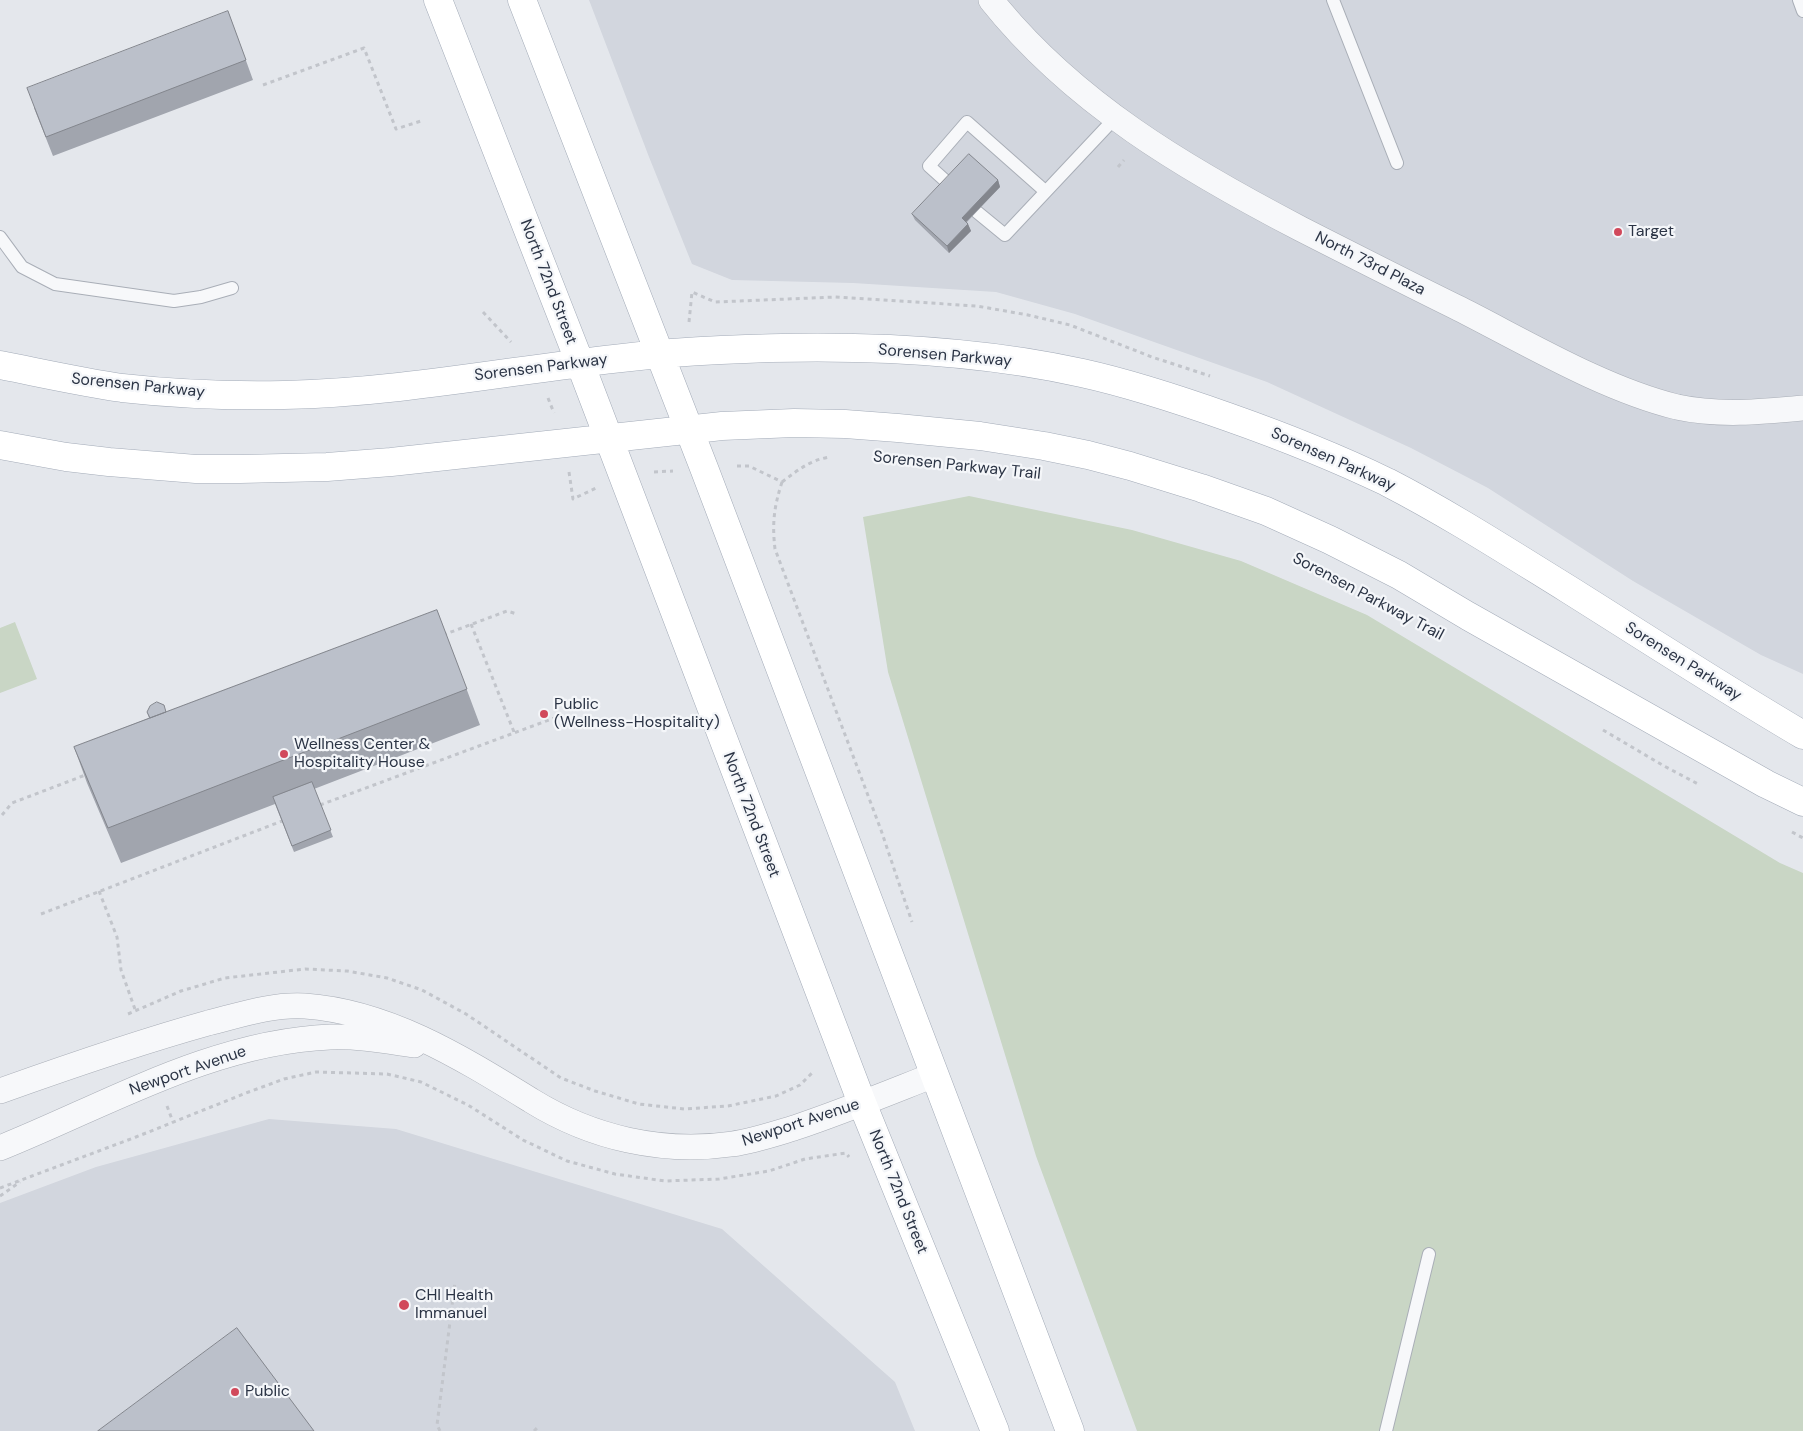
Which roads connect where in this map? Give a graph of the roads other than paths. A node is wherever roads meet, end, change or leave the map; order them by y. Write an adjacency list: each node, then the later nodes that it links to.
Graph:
1 (438, 0): 15 (main road, North 72nd Street)
2 (522, 0): 14 (main road)
3 (992, 0): 7 (street, North 73rd Plaza)
4 (1332, 0): 8 (lane)
5 (1799, 0): 6 (lane)
6 (1803, 11)
7 (1115, 118): 10 (lane); 17 (street, North 73rd Plaza)
8 (1397, 163)
9 (948, 184): 10 (lane)
10 (1045, 191): 11 (lane)
11 (977, 212)
12 (0, 237): 13 (lane)
13 (232, 288)
14 (659, 354): 15 (main road, Sorensen Parkway); 18 (main road); 21 (main road, Sorensen Parkway)
15 (580, 363): 16 (main road, Sorensen Parkway); 19 (main road, North 72nd Street)
16 (0, 365)
17 (1803, 408)
18 (689, 430): 19 (main road); 22 (main road); 24 (main road)
19 (608, 438): 20 (main road); 26 (main road, North 72nd Street)
20 (0, 444)
21 (1803, 735)
22 (1803, 802)
23 (446, 1050): 25 (street, Newport Avenue); 26 (street, Newport Avenue); 27 (street, Newport Avenue)
24 (934, 1075): 26 (street, Newport Avenue); 30 (main road)
25 (0, 1091)
26 (862, 1103): 29 (main road, North 72nd Street)
27 (0, 1148)
28 (1429, 1254): 31 (lane)
29 (995, 1431)
30 (1070, 1431)
31 (1386, 1431)

